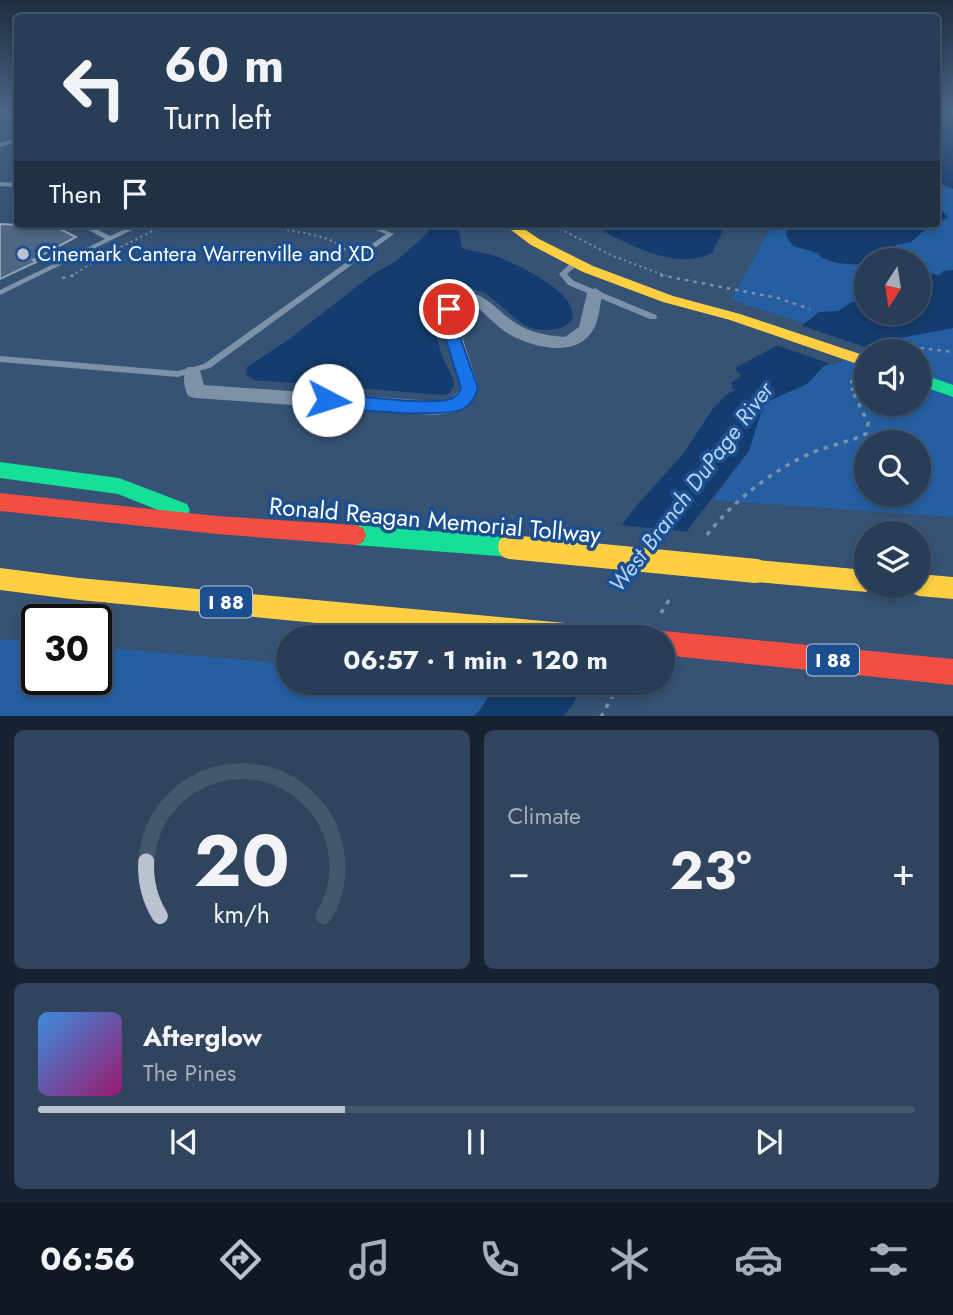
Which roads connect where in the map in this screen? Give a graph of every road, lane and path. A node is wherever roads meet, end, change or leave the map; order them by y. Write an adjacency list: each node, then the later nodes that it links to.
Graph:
1 (89, 228): 11 (lane)
2 (133, 228): 11 (lane)
3 (158, 228): 13 (path)
4 (276, 228): 5 (path)
5 (295, 228)
6 (295, 228): 15 (path)
7 (374, 228): 15 (lane)
8 (515, 228): 14 (main road)
9 (544, 228): 21 (main road)
10 (558, 228): 19 (path)
11 (110, 239): 12 (lane)
12 (97, 246): 13 (path); 17 (lane)
13 (111, 252): 16 (path)
14 (576, 263): 18 (lane); 21 (main road)
15 (347, 265): 26 (lane)
16 (62, 278)
17 (0, 293)
18 (594, 293): 20 (lane); 26 (street)
19 (810, 309)
20 (653, 317)
21 (735, 317): 24 (main road)
22 (931, 348): 23 (path)
23 (953, 352)
24 (854, 358)
25 (0, 359): 26 (lane)
26 (193, 372)
27 (853, 376): 33 (path)
28 (931, 384): 29 (main road)
29 (953, 391)
30 (0, 470): 32 (main road)
31 (0, 502): 32 (main road, Ronald Reagan Memorial Tollway)
32 (217, 525): 35 (main road, Ronald Reagan Memorial Tollway, bridge)
33 (705, 537)
34 (0, 579): 38 (main road, I 88)
35 (854, 580)
36 (931, 586): 37 (main road)
37 (953, 588)
38 (79, 589): 39 (main road); 42 (main road, I 88)
39 (0, 592)
40 (673, 593): 41 (path)
41 (660, 615)
42 (470, 625)
43 (675, 644): 44 (main road, I 88)
44 (953, 672)
45 (613, 695): 46 (path)
46 (601, 716)

